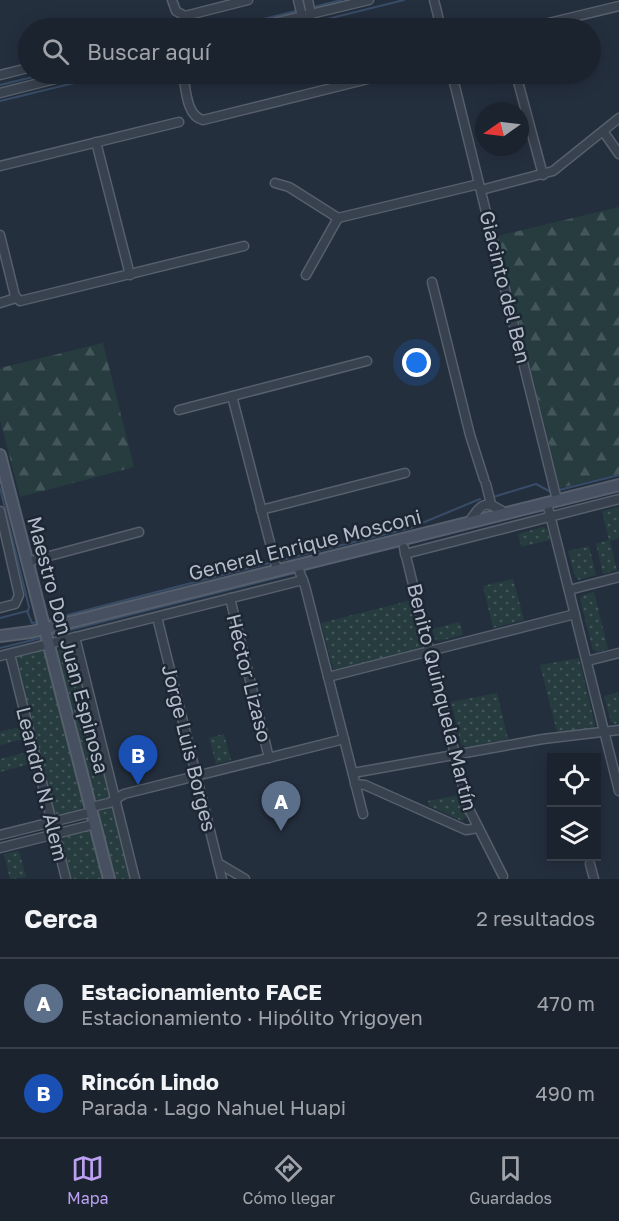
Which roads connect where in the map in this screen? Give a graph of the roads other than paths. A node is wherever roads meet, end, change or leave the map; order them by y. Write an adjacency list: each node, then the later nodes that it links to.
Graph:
1 (172, 0): 2 (street)
2 (248, 0)
3 (298, 0): 9 (street)
4 (308, 0): 8 (street)
5 (369, 0): 8 (street)
6 (434, 0): 11 (street)
7 (619, 6): 12 (street)
8 (311, 14): 9 (street)
9 (302, 16): 10 (street)
10 (294, 18)
11 (438, 18)
12 (569, 18)
13 (18, 70): 14 (street)
14 (0, 75)
15 (36, 84): 20 (street)
16 (185, 84): 17 (street)
17 (348, 84)
18 (454, 84): 29 (street, Giacinto del Ben)
19 (519, 84): 27 (street)
20 (0, 93)
21 (619, 118): 23 (street)
22 (179, 122): 24 (street)
23 (603, 131): 25 (street); 27 (street)
24 (96, 142): 26 (street); 33 (street)
25 (619, 154)
26 (0, 166)
27 (543, 175): 29 (street)
28 (275, 183): 30 (street)
29 (480, 187): 30 (street); 45 (street, Giacinto del Ben)
30 (338, 218): 34 (street)
31 (0, 235): 36 (street)
32 (244, 246): 33 (street)
33 (130, 275): 36 (street)
34 (306, 275)
35 (432, 282): 46 (street)
36 (16, 298): 37 (street)
37 (0, 303)
38 (367, 361): 39 (street)
39 (232, 396): 40 (street); 47 (street)
40 (179, 410)
41 (0, 455): 53 (street, Maestro Don Juan Espinosa)
42 (405, 473): 47 (street)
43 (619, 485): 45 (street, General Enrique Mosconi)
44 (619, 499): 50 (street)
45 (552, 501): 49 (street, General Enrique Mosconi); 50 (street, Giacinto del Ben)
46 (491, 504): 49 (street); 51 (street)
47 (261, 510): 55 (street)
48 (0, 511): 60 (street)
49 (505, 513): 51 (street, General Enrique Mosconi)
50 (551, 517): 58 (street, Giacinto del Ben); 67 (street, Benito Quinquela Martín)
51 (469, 522): 54 (street, General Enrique Mosconi)
52 (139, 532): 53 (street)
53 (27, 561): 63 (street, Maestro Don Juan Espinosa)
54 (297, 565): 55 (street, General Enrique Mosconi); 57 (street)
55 (277, 570): 63 (street, General Enrique Mosconi)
56 (619, 577): 58 (street)
57 (303, 580): 59 (street); 72 (street)
58 (569, 590): 61 (street, Giacinto del Ben)
59 (230, 598): 62 (street); 77 (street, Héctor Lizaso)
60 (0, 608)
61 (575, 614): 67 (street); 71 (street, Giacinto del Ben)
62 (156, 617): 65 (street); 79 (street, Jorge Luis Borges)
63 (44, 629): 64 (street, General Enrique Mosconi); 66 (street, Maestro Don Juan Espinosa)
64 (0, 636)
65 (75, 637): 66 (street); 82 (street)
66 (49, 644): 69 (street); 83 (street, Maestro Don Juan Espinosa)
67 (430, 651): 72 (street); 76 (street, Benito Quinquela Martín)
68 (619, 653): 71 (street)
69 (10, 654): 70 (street); 85 (street, Leandro N. Alem)
70 (0, 656)
71 (587, 662): 74 (street, Giacinto del Ben)
72 (328, 677): 75 (street)
73 (619, 730): 74 (street)
74 (605, 733): 76 (street); 81 (street, Giacinto del Ben)
75 (344, 739): 77 (street); 78 (street)
76 (455, 755): 78 (street); 87 (street, Benito Quinquela Martín)
77 (269, 758): 79 (street)
78 (353, 773): 80 (street)
79 (196, 776): 82 (street); 91 (street, Jorge Luis Borges)
80 (355, 784): 84 (street); 87 (street)
81 (619, 790)
82 (115, 799): 83 (street); 96 (street)
83 (91, 809): 85 (street); 86 (street, Maestro Don Juan Espinosa)
84 (363, 814)
85 (52, 822): 88 (street, Leandro N. Alem); 89 (street)
86 (95, 824): 88 (street); 95 (street, Maestro Don Juan Espinosa)
87 (478, 828): 93 (street, Benito Quinquela Martín)
88 (55, 834): 90 (street); 94 (street, Leandro N. Alem)
89 (0, 835)
90 (0, 848)
91 (218, 863): 97 (street, Jorge Luis Borges); 98 (street)
92 (590, 864): 99 (street)
93 (503, 876)
94 (66, 879)
95 (109, 879)
96 (135, 879)
97 (222, 879)
98 (245, 879)
99 (594, 879)

